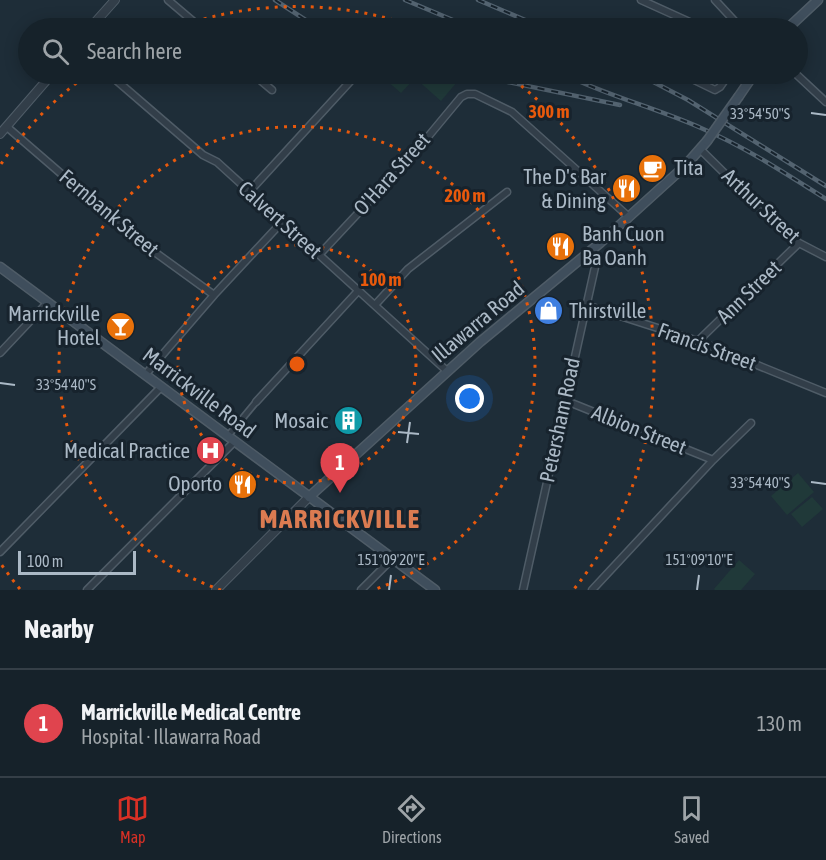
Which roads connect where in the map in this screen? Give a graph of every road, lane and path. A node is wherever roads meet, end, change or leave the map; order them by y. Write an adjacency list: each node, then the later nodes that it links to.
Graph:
1 (115, 0): 6 (street)
2 (168, 0): 7 (street)
3 (641, 0): 8 (street)
4 (715, 0): 9 (street)
5 (818, 0): 10 (main road)
6 (99, 18)
7 (189, 18)
8 (681, 18)
9 (732, 18)
10 (799, 18)
11 (43, 84): 21 (street)
12 (121, 84): 24 (street, Calvert Street)
13 (265, 84): 19 (street)
14 (348, 84): 24 (street)
15 (703, 84): 16 (street)
16 (722, 84)
17 (747, 84): 23 (main road, Illawarra Road, bridge)
18 (807, 84): 20 (street)
19 (272, 90)
20 (826, 102)
21 (7, 126): 22 (street); 34 (street, Fernbank Street)
22 (0, 134)
23 (700, 150): 26 (main road, Illawarra Road); 28 (street, Arthur Street)
24 (249, 192): 27 (street, Calvert Street)
25 (507, 192): 36 (street)
26 (629, 217): 29 (main road, Illawarra Road); 30 (street, O'Hara Street)
27 (282, 222): 30 (street, Calvert Street); 34 (street)
28 (799, 243): 31 (street, Arthur Street); 38 (street, Ann Street)
29 (592, 250): 37 (street, Petersham Road); 40 (main road, Illawarra Road)
30 (319, 255): 33 (street, Calvert Street)
31 (826, 257)
32 (0, 267): 35 (main road, Marrickville Road)
33 (358, 291): 36 (street, Calvert Street); 45 (street)
34 (214, 295): 41 (street)
35 (48, 302): 39 (street); 41 (main road, Marrickville Road)
36 (375, 305): 40 (street, Calvert Street)
37 (586, 305): 38 (street, Francis Street); 44 (street, Petersham Road)
38 (698, 341): 43 (street, Francis Street)
39 (0, 353)
40 (447, 372): 49 (main road, Illawarra Road)
41 (145, 375): 42 (main road, Marrickville Road)
42 (161, 387): 47 (main road, Marrickville Road); 50 (street)
43 (826, 393)
44 (564, 400): 48 (street, Albion Street); 56 (street, Petersham Road)
45 (256, 402): 47 (street)
46 (751, 423): 48 (street)
47 (230, 440): 49 (main road, Marrickville Road); 52 (street)
48 (713, 460): 57 (street)
49 (309, 497): 51 (main road, Marrickville Road); 53 (street, Illawarra Road)
50 (0, 552)
51 (392, 559): 54 (street); 55 (main road, Marrickville Road)
52 (87, 590)
53 (216, 590)
54 (361, 590)
55 (435, 590)
56 (523, 590)
57 (592, 590)

